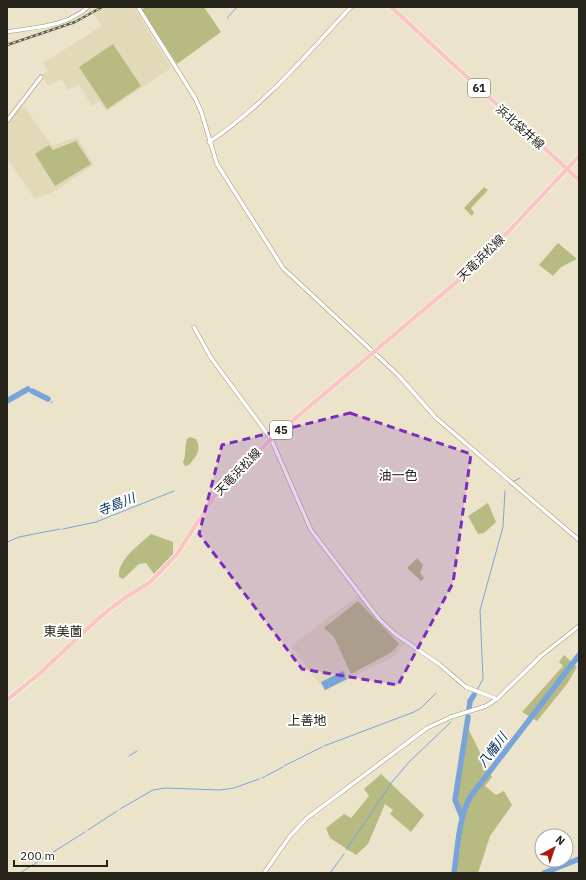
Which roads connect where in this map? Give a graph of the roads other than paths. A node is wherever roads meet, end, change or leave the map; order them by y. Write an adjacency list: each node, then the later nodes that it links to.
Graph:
1 (88, 7): 5 (street)
2 (138, 7): 8 (street)
3 (351, 7): 8 (street)
4 (391, 7): 11 (main road, 浜北袋井線 / 61)
5 (7, 32)
6 (41, 77): 7 (street)
7 (7, 121)
8 (209, 142): 14 (street)
9 (579, 156): 11 (main road, 天竜浜松線 / 45)
10 (579, 159): 11 (main road, 天竜浜松線 / 45)
11 (567, 169): 12 (main road, 浜北袋井線 / 61); 14 (main road, 天竜浜松線 / 45)
12 (579, 180)
13 (194, 327): 15 (street)
14 (373, 352): 15 (main road, 天竜浜松線 / 45); 16 (street)
15 (271, 439): 18 (street); 19 (main road, 天竜浜松線 / 45)
16 (579, 540)
17 (579, 626): 18 (street)
18 (497, 699): 20 (street)
19 (7, 700)
20 (264, 873)

